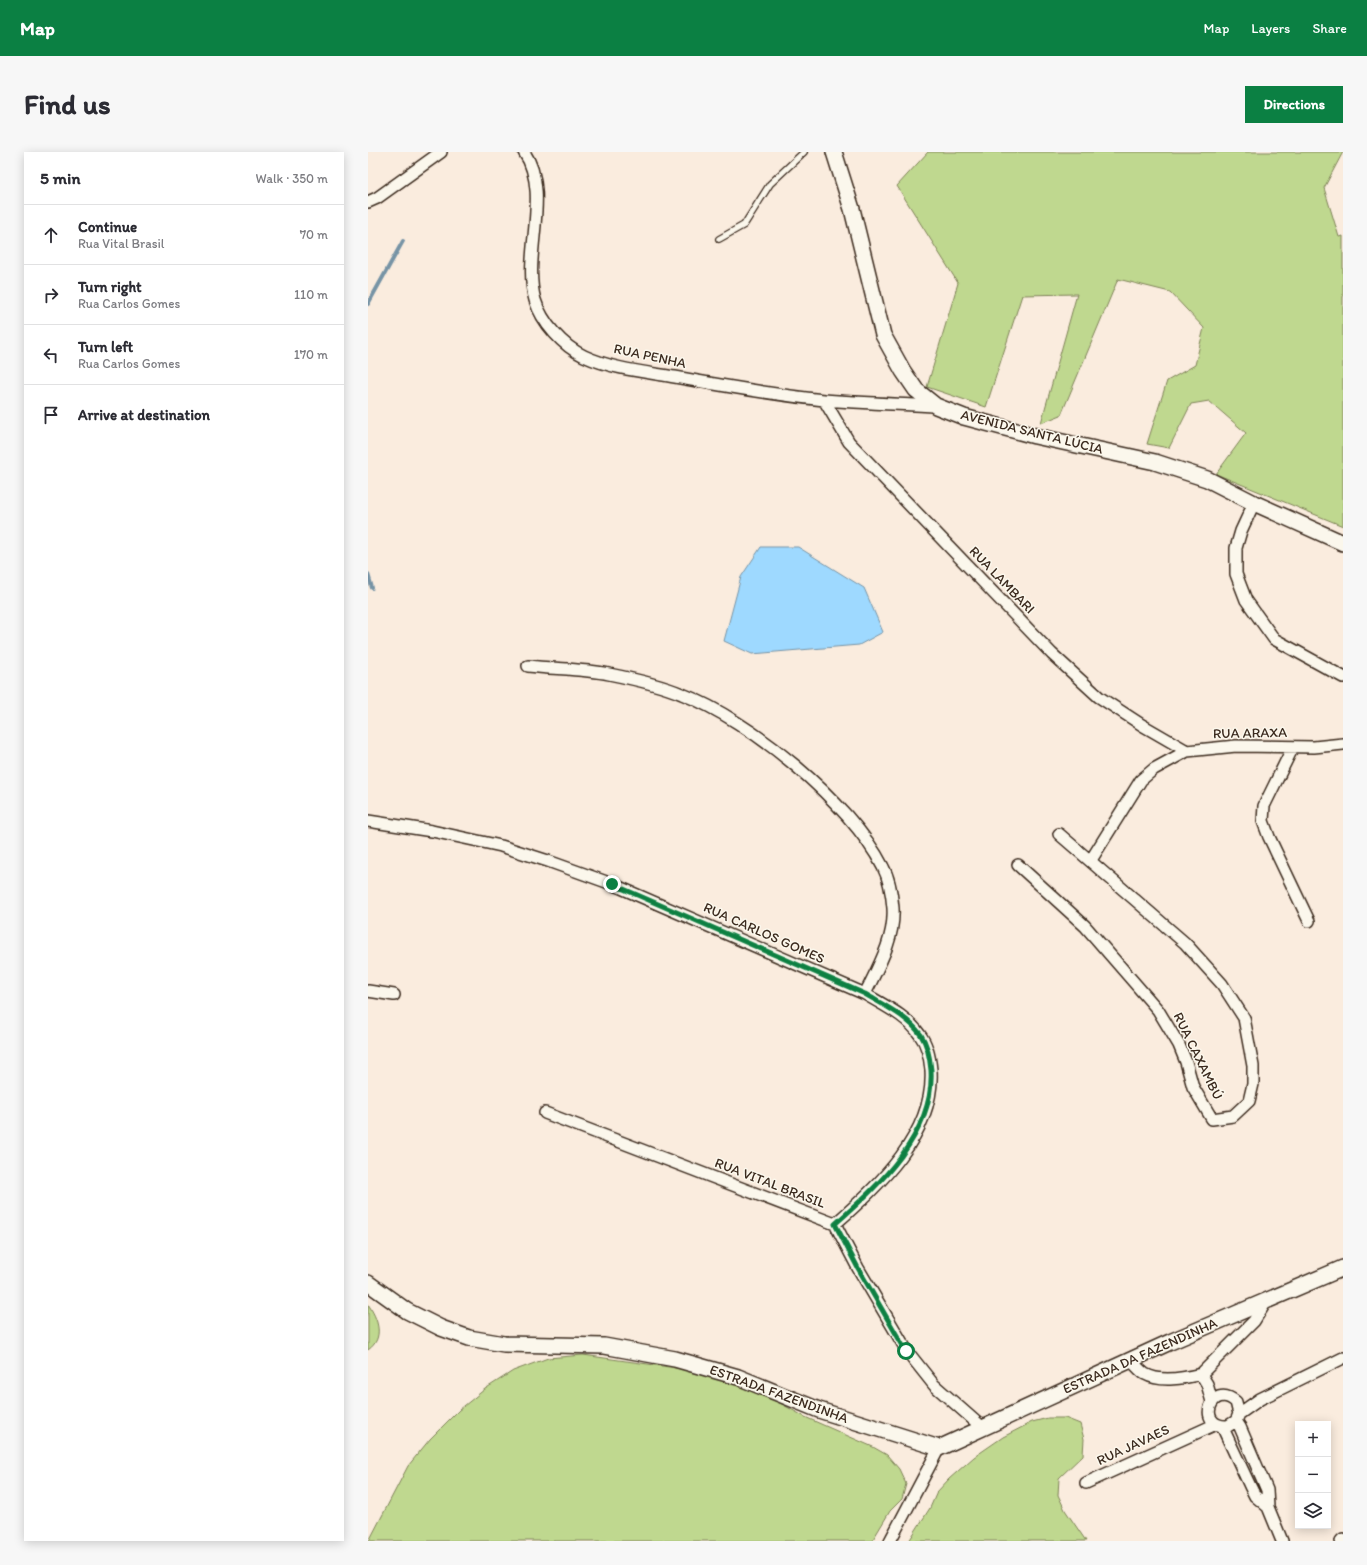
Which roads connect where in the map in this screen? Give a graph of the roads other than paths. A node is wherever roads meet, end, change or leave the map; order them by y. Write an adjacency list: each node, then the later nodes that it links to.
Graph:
1 (441, 152): 5 (street)
2 (524, 152): 7 (street, RUA PENHA)
3 (804, 152): 6 (lane)
4 (834, 152): 8 (street, AVENIDA SANTA LÚCIA)
5 (368, 202)
6 (719, 239)
7 (824, 400): 8 (street, RUA PENHA); 15 (street, RUA LAMBARI)
8 (936, 406): 9 (street, AVENIDA SANTA LÚCIA)
9 (1254, 503): 10 (street, AVENIDA SANTA LÚCIA); 12 (street)
10 (1343, 543)
11 (528, 666): 22 (street)
12 (1343, 677)
13 (1343, 744): 14 (street, RUA ARAXA)
14 (1293, 747): 15 (street, RUA ARAXA); 20 (street)
15 (1187, 751): 18 (street, RUA ARAXA)
16 (368, 822): 22 (street, RUA CARLOS GOMES)
17 (1059, 834): 18 (street, RUA CAXAMBÚ)
18 (1091, 860): 19 (street, RUA CAXAMBÚ)
19 (1018, 865)
20 (1309, 921)
21 (368, 991): 23 (street)
22 (865, 994): 25 (street, RUA CARLOS GOMES)
23 (394, 995)
24 (545, 1113): 25 (street, RUA VITAL BRASIL)
25 (835, 1224): 39 (street, RUA VITAL BRASIL)
26 (1343, 1268): 28 (street, ESTRADA DA FAZENDINHA)
27 (368, 1284): 41 (street, ESTRADA FAZENDINHA)
28 (1268, 1299): 30 (street, ESTRADA DA FAZENDINHA); 31 (street)
29 (1343, 1358): 33 (street)
30 (1131, 1361): 31 (street); 39 (street, ESTRADA DA FAZENDINHA)
31 (1204, 1379): 32 (street); 34 (street)
32 (1224, 1396): 34 (street); 35 (street)
33 (1260, 1399): 35 (street); 37 (street)
34 (1212, 1402): 36 (street)
35 (1236, 1402): 37 (street)
36 (1209, 1414): 38 (street); 40 (street, RUA JAVAES)
37 (1237, 1418): 38 (street); 43 (street)
38 (1219, 1425): 40 (street, RUA JAVAES); 43 (street)
39 (983, 1428): 41 (street, ESTRADA DA FAZENDINHA)
40 (1191, 1435): 42 (street, RUA JAVAES)
41 (939, 1448): 45 (street)
42 (1086, 1483)
43 (1268, 1507): 44 (street)
44 (1282, 1540)
45 (890, 1541)

